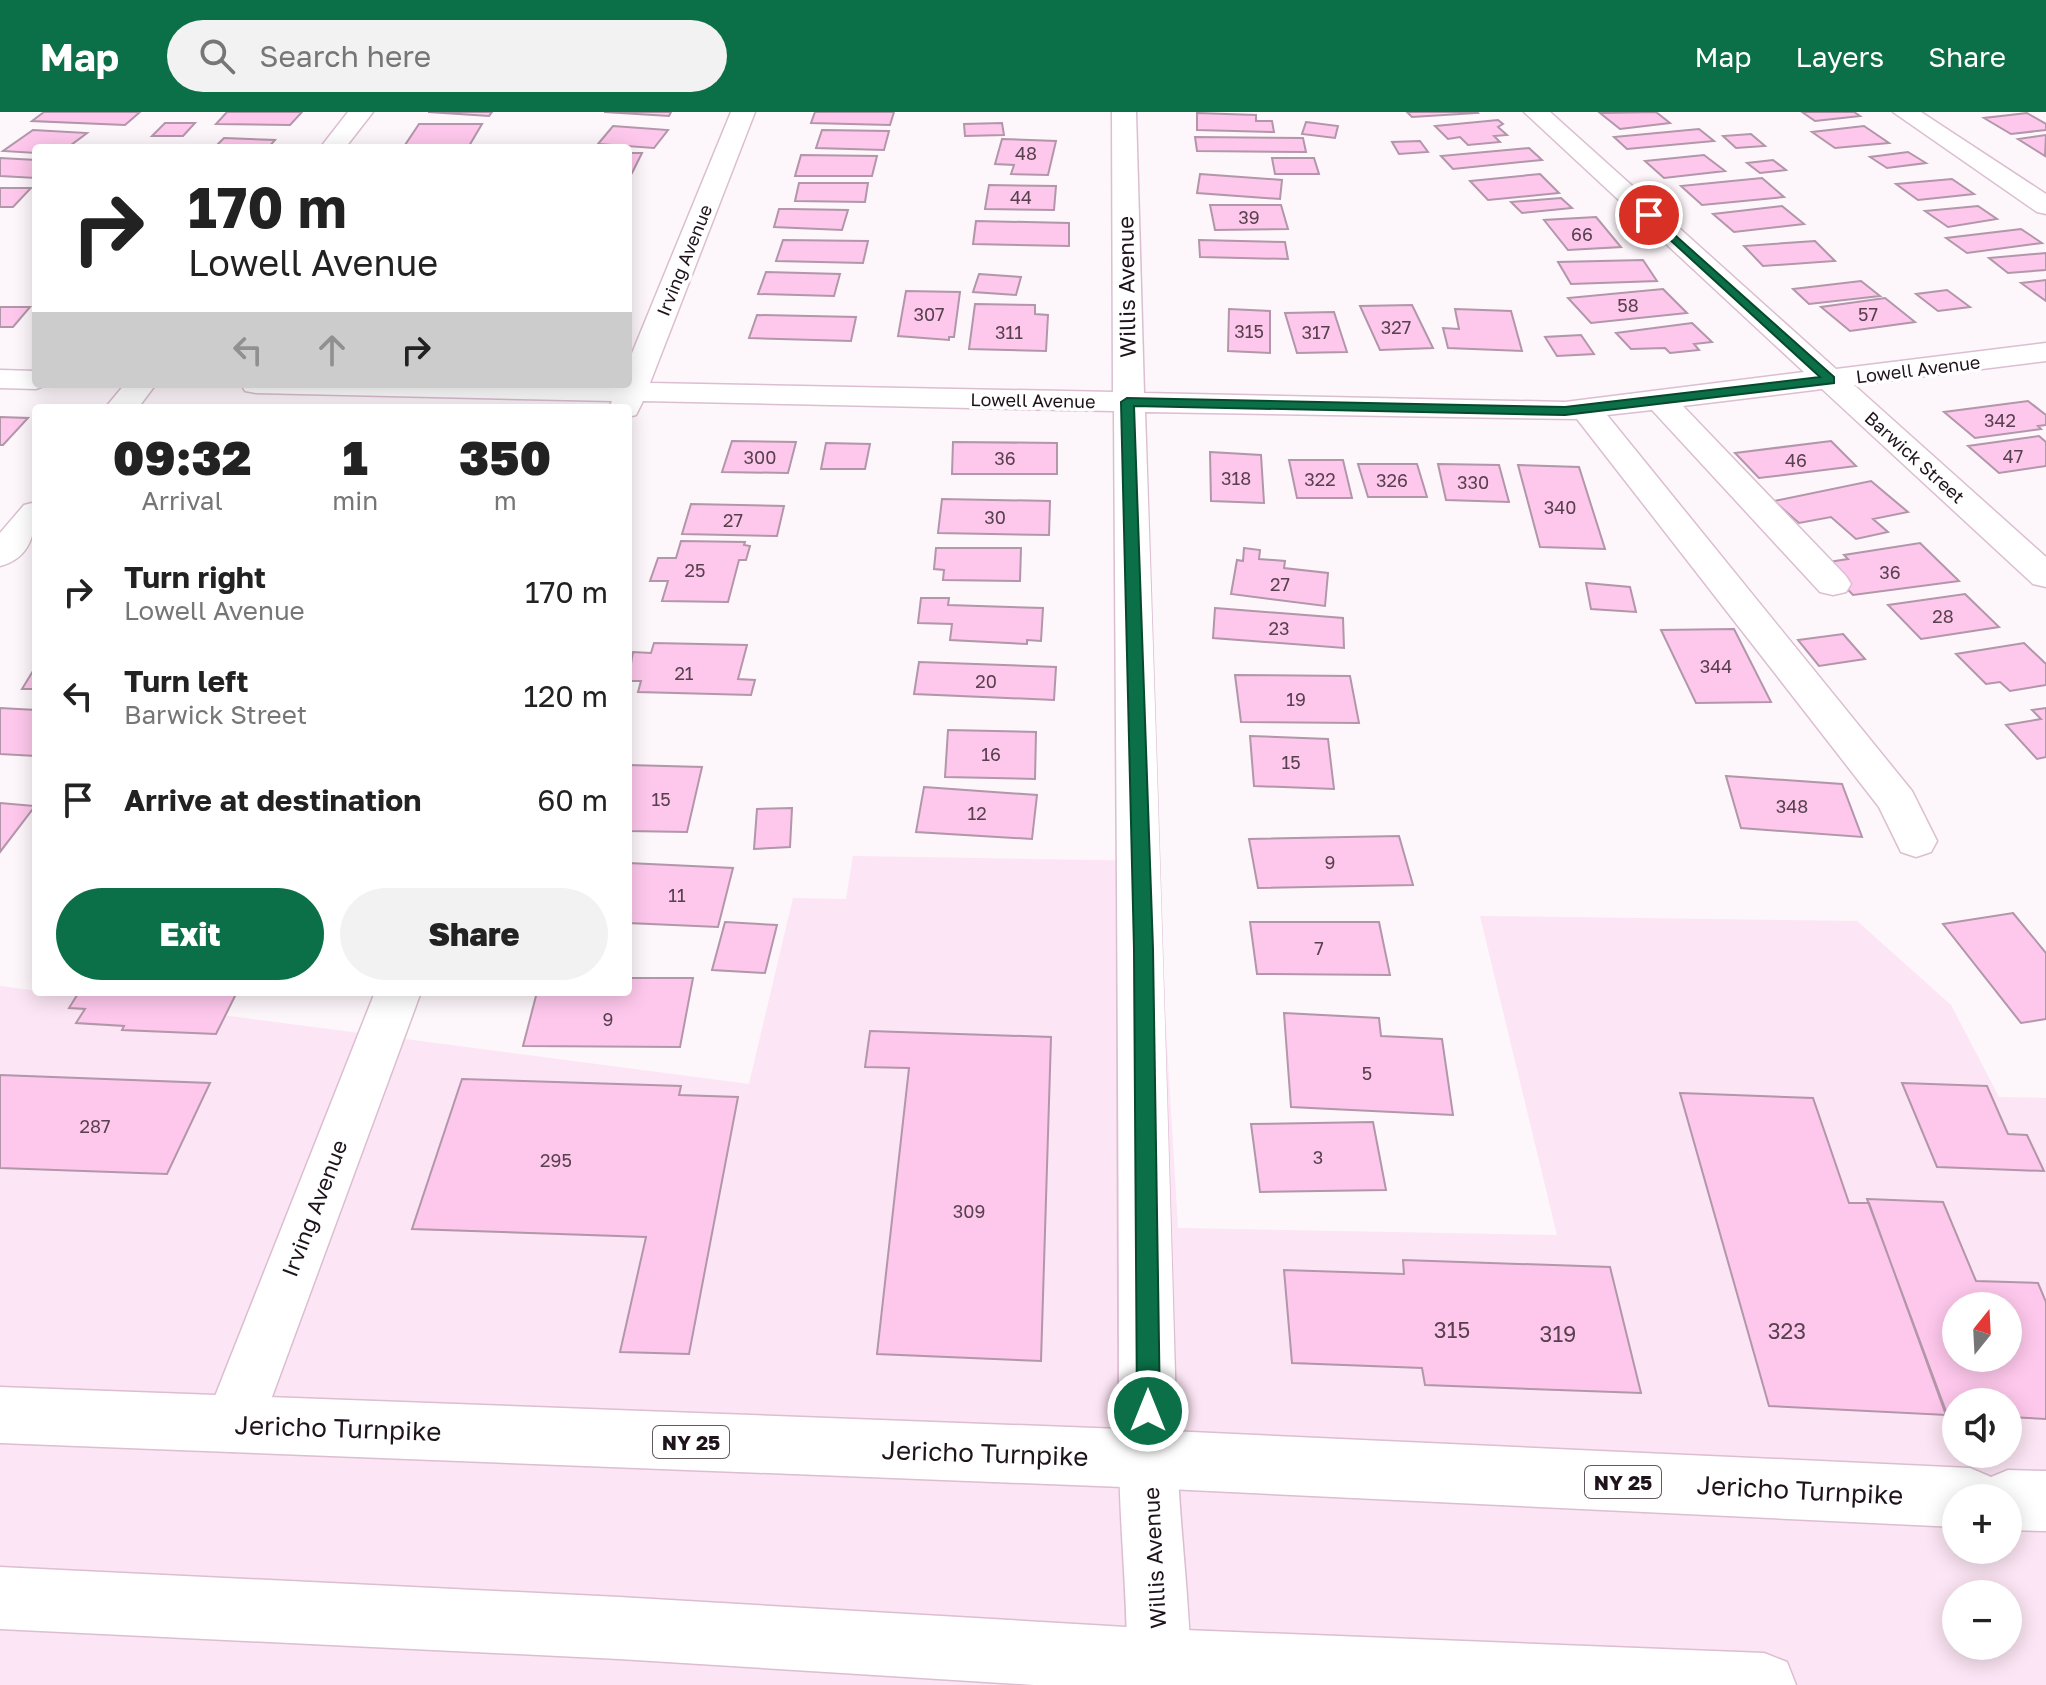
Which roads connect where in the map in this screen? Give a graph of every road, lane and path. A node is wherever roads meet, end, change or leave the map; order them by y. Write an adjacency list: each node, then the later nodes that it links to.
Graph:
1 (361, 112): 6 (street)
2 (743, 112): 14 (street, Irving Avenue)
3 (1124, 112): 16 (street, Willis Avenue)
4 (1536, 112): 11 (street, Barwick Street)
5 (1905, 112): 7 (street)
6 (335, 144)
7 (2046, 206)
8 (2046, 352): 11 (street, Lowell Avenue)
9 (0, 379): 10 (street)
10 (32, 380)
11 (1830, 380): 15 (street, Lowell Avenue); 21 (street, Barwick Street)
12 (138, 388): 17 (street)
13 (349, 388): 14 (street, Lowell Avenue)
14 (628, 400): 16 (street, Lowell Avenue)
15 (1660, 400): 18 (street, Lowell Avenue); 22 (street)
16 (1127, 402): 18 (street, Lowell Avenue); 27 (street, Willis Avenue)
17 (124, 404)
18 (1586, 410): 23 (street)
19 (32, 517): 20 (street)
20 (0, 555)
21 (2046, 576)
22 (1833, 584)
23 (1916, 841)
24 (396, 996): 26 (street, Irving Avenue)
25 (0, 1415): 26 (street, Jericho Turnpike / NY 25)
26 (233, 1424): 27 (street, Jericho Turnpike / NY 25)
27 (1148, 1459): 28 (street, Jericho Turnpike / NY 25); 32 (street, Willis Avenue)
28 (1942, 1497)
29 (2022, 1500): 30 (street)
30 (2046, 1501)
31 (0, 1598): 32 (street)
32 (1159, 1673): 33 (street)
33 (1764, 1685)

